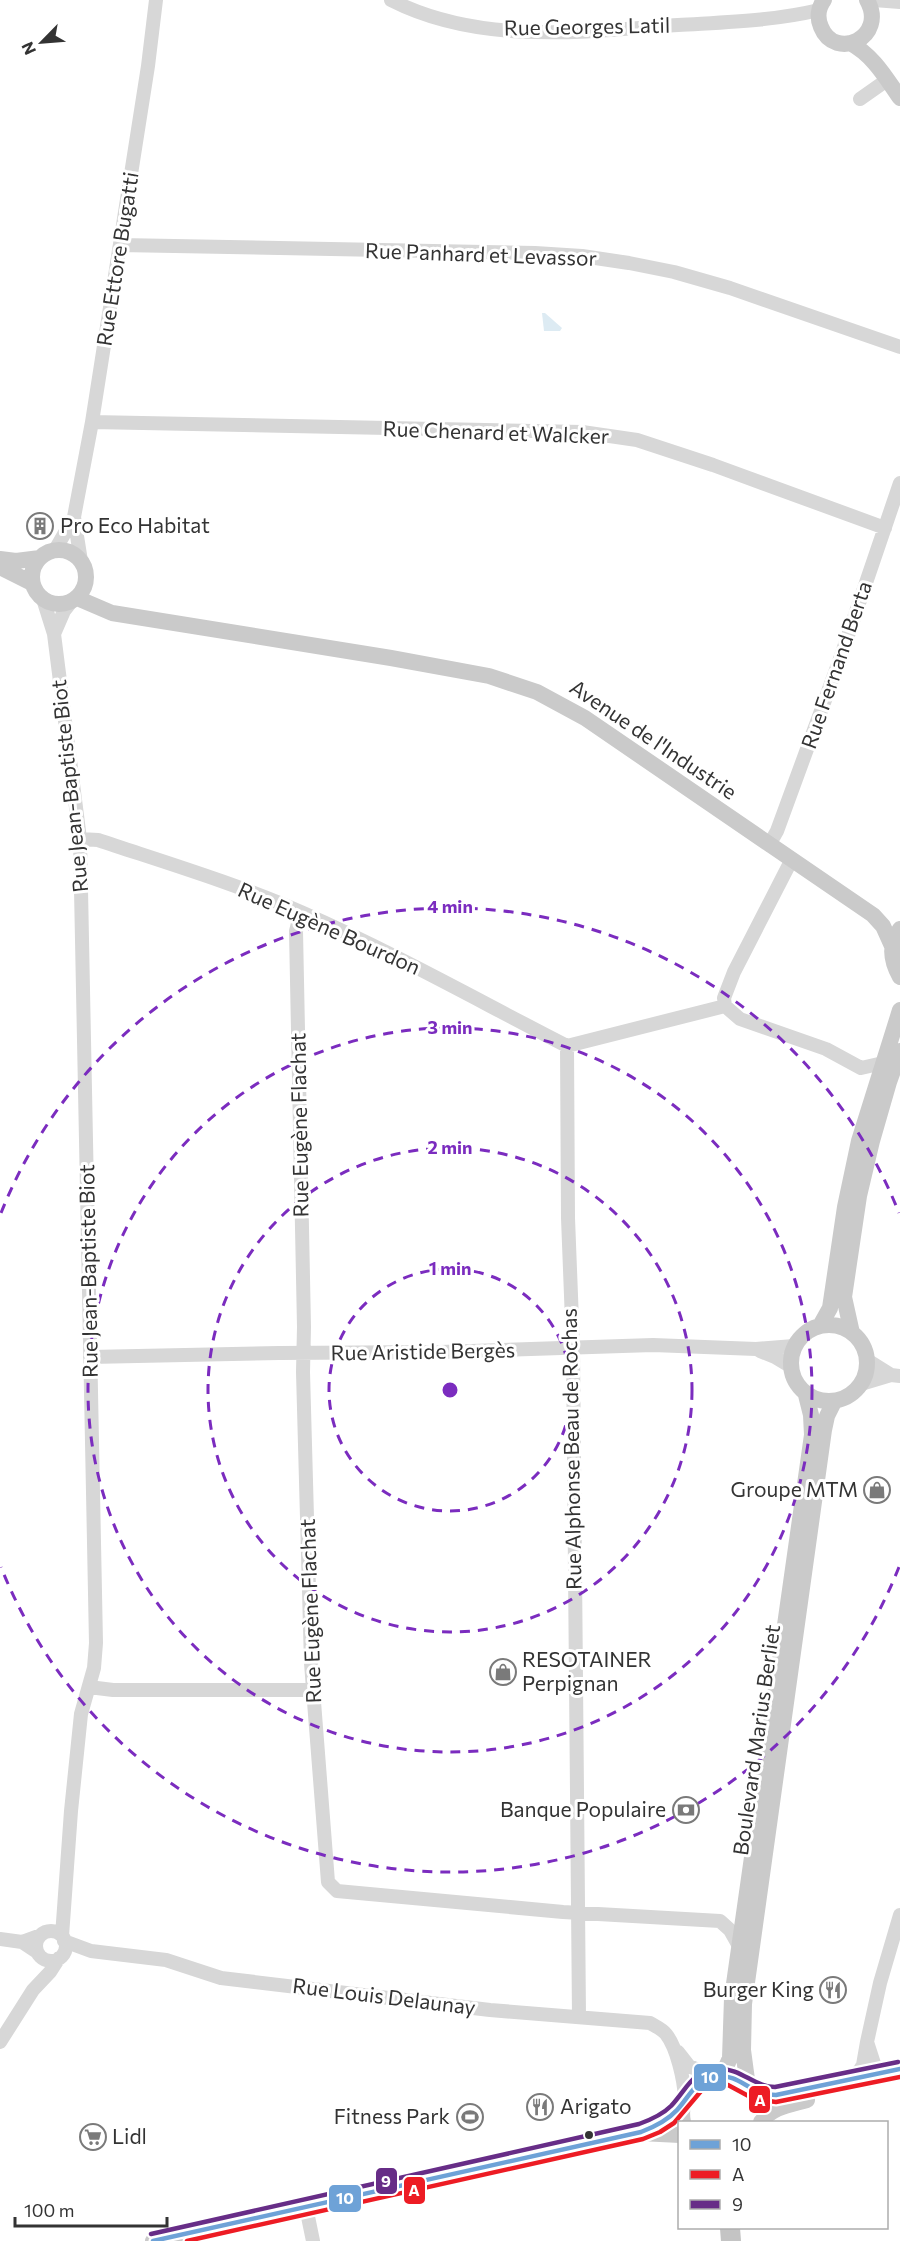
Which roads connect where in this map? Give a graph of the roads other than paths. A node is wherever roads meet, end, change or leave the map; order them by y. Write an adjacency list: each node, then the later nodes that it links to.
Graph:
1 (156, 0): 11 (street, Rue Ettore Bugatti)
2 (391, 0): 5 (street, Rue Georges Latil)
3 (867, 0): 6 (main road)
4 (897, 2): 6 (street)
5 (821, 7): 7 (main road)
6 (872, 16): 7 (main road); 8 (main road)
7 (850, 44): 8 (main road)
8 (893, 83): 9 (main road); 10 (street)
9 (900, 98)
10 (860, 99)
11 (120, 245): 12 (street, Rue Panhard et Levassor); 13 (street, Rue Ettore Bugatti)
12 (900, 347)
13 (92, 422): 15 (street, Rue Ettore Bugatti); 16 (street, Rue Chenard et Walcker)
14 (900, 483): 16 (street, Rue Fernand Berta)
15 (74, 517): 17 (street, Rue Ettore Bugatti); 19 (street, Rue Ettore Bugatti)
16 (885, 528): 28 (street, Rue Fernand Berta)
17 (47, 554): 18 (main road); 19 (main road); 22 (main road)
18 (0, 559)
19 (81, 561): 21 (main road)
20 (0, 567): 22 (main road)
21 (86, 580): 24 (main road); 25 (main road, Avenue de l'Industrie)
22 (32, 583): 23 (main road)
23 (43, 599): 24 (main road); 26 (street, Rue Jean-Baptiste Biot)
24 (74, 600): 25 (main road, Avenue de l'Industrie); 26 (street)
25 (136, 616): 28 (main road, Avenue de l'Industrie)
26 (54, 634): 27 (street, Rue Jean-Baptiste Biot)
27 (80, 839): 30 (street, Rue Eugène Bourdon); 47 (street, Rue Jean-Baptiste Biot)
28 (769, 845): 29 (main road, Avenue de l'Industrie)
29 (791, 861): 31 (main road, Avenue de l'Industrie); 36 (street)
30 (301, 912): 38 (street, Rue Eugène Bourdon); 46 (street, Rue Eugène Flachat)
31 (873, 915): 32 (main road, Avenue de l'Industrie); 34 (main road, Avenue de l'Industrie)
32 (900, 922)
33 (900, 929): 34 (main road)
34 (892, 946): 35 (main road, Avenue de l'Industrie)
35 (900, 978)
36 (725, 1006): 38 (street); 40 (street)
37 (900, 1010): 40 (main road)
38 (567, 1046): 44 (street, Rue Alphonse Beau de Rochas)
39 (900, 1051): 42 (main road)
40 (883, 1063): 41 (main road)
41 (820, 1326): 42 (main road); 43 (main road)
42 (852, 1333): 48 (main road)
43 (794, 1346): 45 (street, Rue Aristide Bergès); 49 (main road)
44 (573, 1347): 45 (street, Rue Aristide Bergès); 46 (street, Rue Aristide Bergès); 57 (street, Rue Alphonse Beau de Rochas)
45 (756, 1349): 49 (street, Rue Aristide Bergès)
46 (304, 1353): 47 (street, Rue Aristide Bergès); 55 (street, Rue Eugène Flachat)
47 (90, 1357): 54 (street, Rue Jean-Baptiste Biot)
48 (867, 1360): 50 (street); 51 (main road)
49 (790, 1366): 52 (main road)
50 (895, 1376): 51 (street)
51 (861, 1384): 53 (main road)
52 (806, 1395): 53 (main road); 63 (main road, Boulevard Marius Berliet)
53 (834, 1402): 77 (main road, Boulevard Marius Berliet)
54 (89, 1687): 55 (street); 56 (street, Rue Jean-Baptiste Biot)
55 (313, 1690): 57 (street, Rue Eugène Flachat)
56 (62, 1906): 59 (street, Rue Jean-Baptiste Biot); 61 (street, Rue Jean-Baptiste Biot)
57 (577, 1913): 63 (street, Rue Eugène Flachat); 68 (street, Rue Alphonse Beau de Rochas)
58 (900, 1915): 70 (street)
59 (44, 1933): 61 (street); 62 (street); 65 (street)
60 (0, 1939): 62 (street)
61 (63, 1939): 64 (street, Rue Louis Delaunay); 66 (street)
62 (22, 1941): 65 (street)
63 (739, 1946): 74 (main road, Boulevard Marius Berliet)
64 (91, 1951): 66 (street, Rue Louis Delaunay); 68 (street, Rue Louis Delaunay)
65 (38, 1954): 66 (street); 67 (street)
66 (61, 1957): 67 (street)
67 (33, 1990): 69 (street)
68 (579, 2016): 71 (street, Rue Louis Delaunay)
69 (0, 2042)
70 (867, 2042): 73 (street); 75 (street)
71 (670, 2043): 74 (street, Rue Louis Delaunay); 79 (street)
72 (900, 2068): 73 (main road)
73 (877, 2073): 75 (main road); 78 (street)
74 (717, 2076): 77 (main road); 79 (main road)
75 (855, 2078): 77 (main road)
76 (900, 2079): 78 (main road)
77 (750, 2089): 81 (main road, Boulevard Marius Berliet)
78 (828, 2095): 82 (main road)
79 (684, 2101): 80 (main road); 83 (main road)
80 (683, 2121)
81 (760, 2121)
82 (761, 2121)
83 (640, 2133): 84 (main road); 85 (main road)
84 (678, 2135)
85 (306, 2207): 86 (main road); 87 (street)
86 (153, 2241)
87 (313, 2241)

